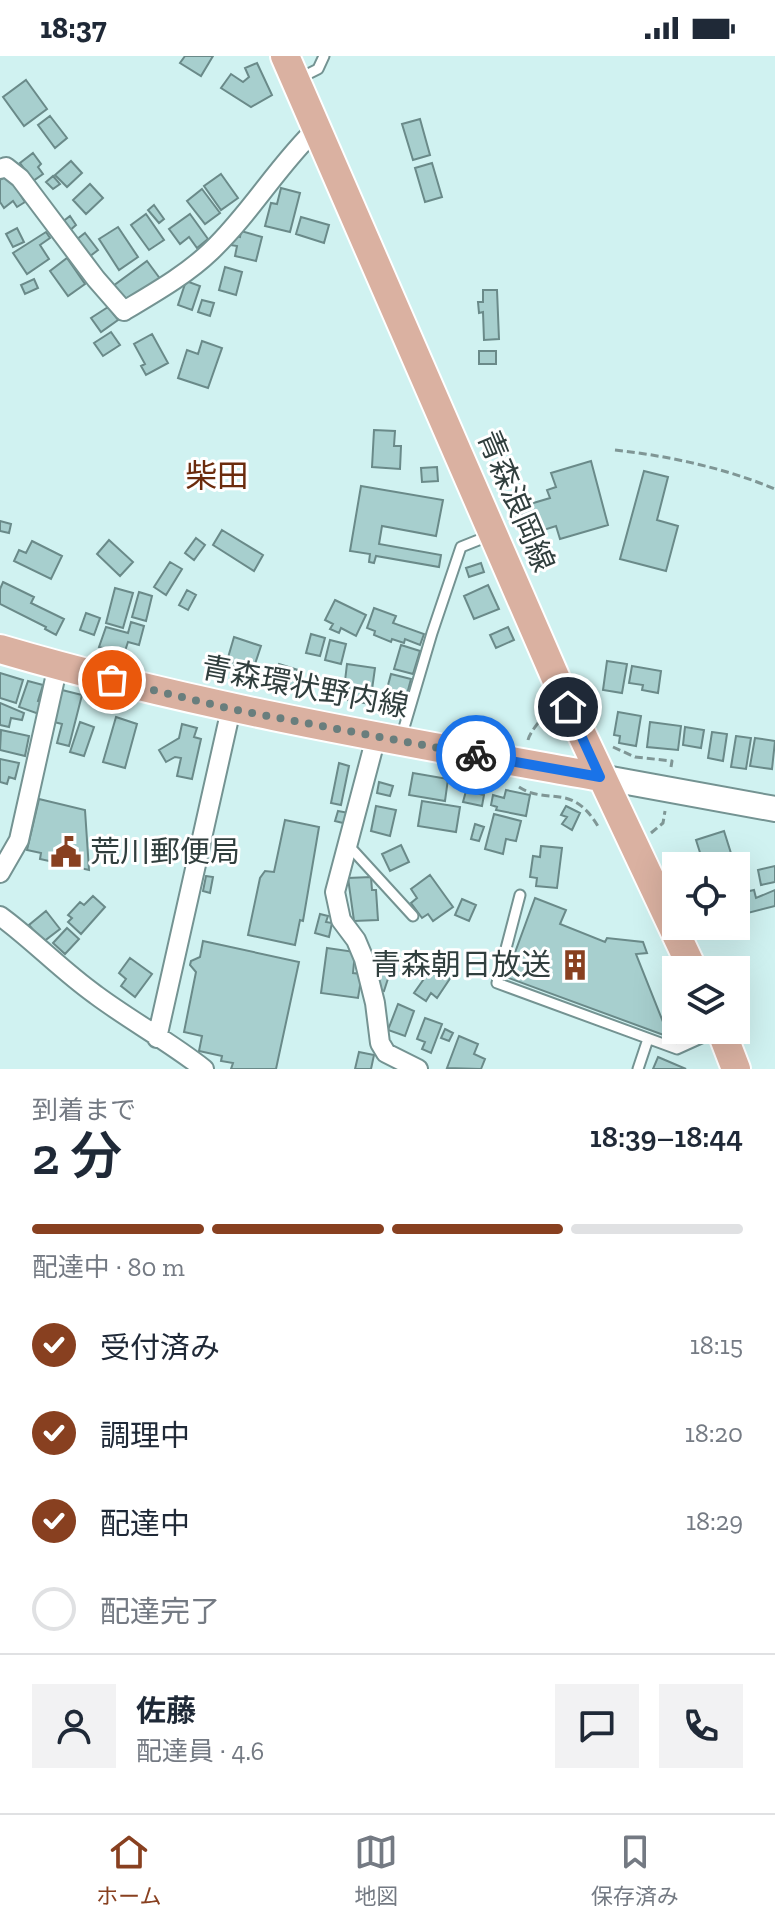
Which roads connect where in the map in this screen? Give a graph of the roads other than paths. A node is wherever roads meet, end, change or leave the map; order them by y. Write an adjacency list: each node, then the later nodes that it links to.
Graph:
1 (324, 56): 2 (lane)
2 (290, 68): 3 (main road, 青森浪岡線)
3 (317, 128): 4 (street); 5 (main road, 青森浪岡線)
4 (2, 164)
5 (493, 535): 9 (lane); 10 (main road, 青森浪岡線)
6 (0, 649): 7 (main road, 青森環状野内線)
7 (58, 665): 8 (main road, 青森環状野内線); 13 (street)
8 (231, 709): 9 (main road, 青森環状野内線); 18 (street)
9 (388, 740): 10 (main road, 青森環状野内線); 12 (street)
10 (600, 777): 11 (main road); 17 (main road, 青森浪岡線)
11 (775, 809)
12 (346, 843): 16 (lane); 25 (street)
13 (0, 873)
14 (520, 895): 19 (lane)
15 (0, 916): 18 (street)
16 (413, 916)
17 (686, 956)
18 (157, 1038): 24 (street)
19 (648, 1039): 20 (lane); 26 (lane)
20 (662, 1044)
21 (662, 1044): 22 (lane)
22 (688, 1044)
23 (726, 1044): 27 (main road)
24 (204, 1069)
25 (418, 1069)
26 (638, 1069)
27 (736, 1069)

